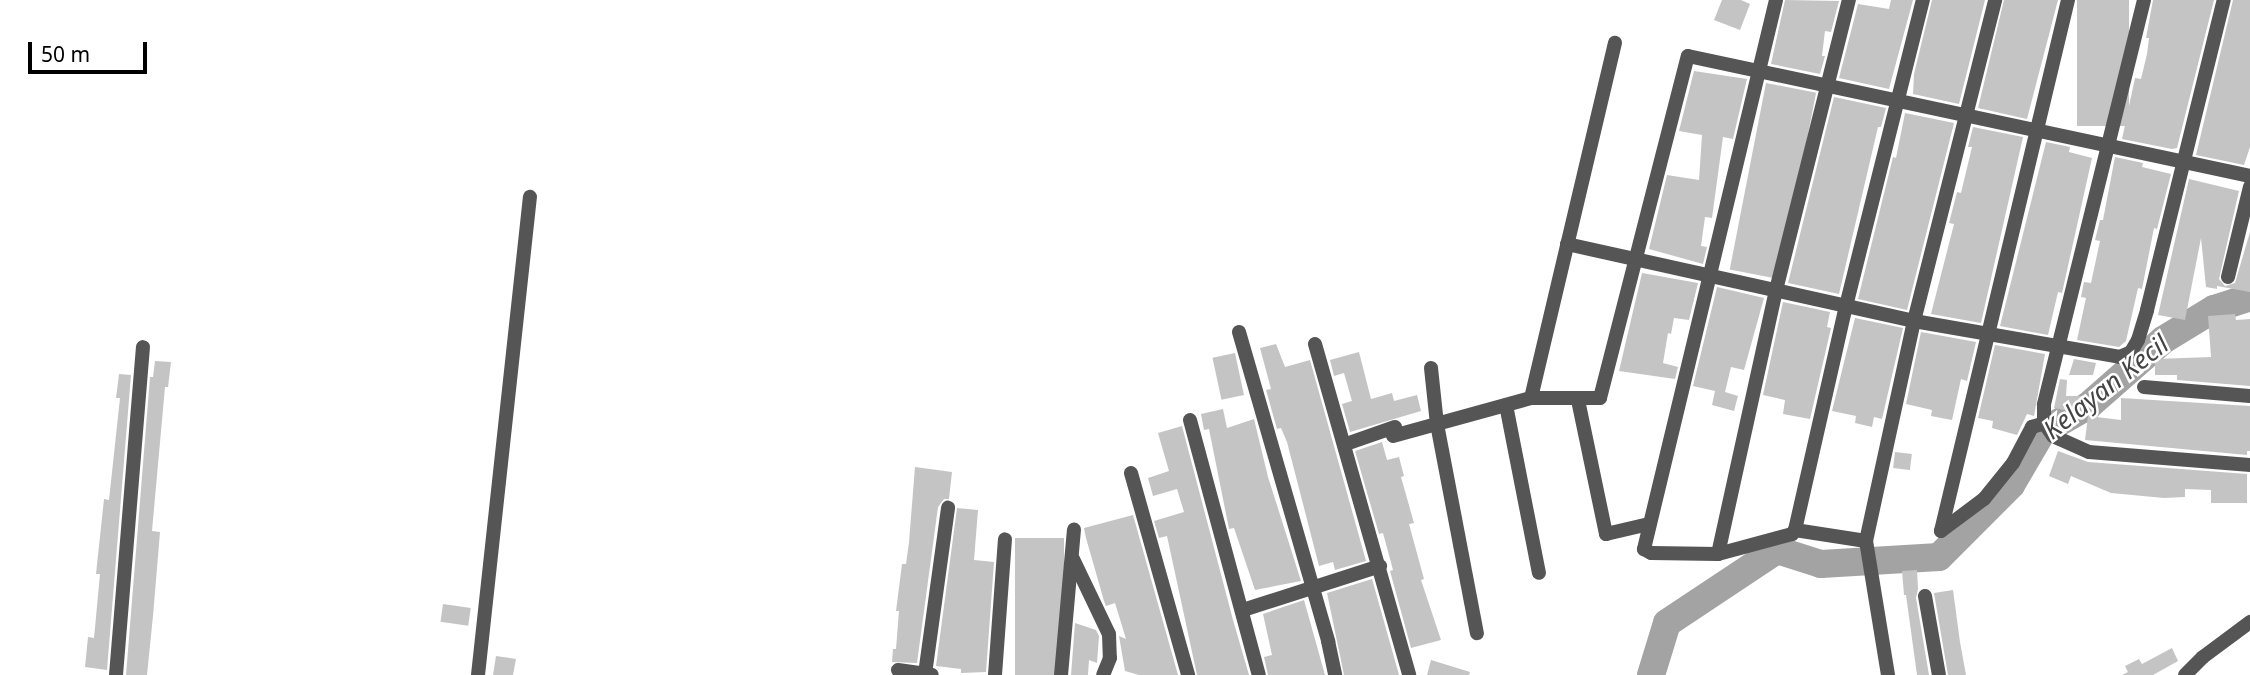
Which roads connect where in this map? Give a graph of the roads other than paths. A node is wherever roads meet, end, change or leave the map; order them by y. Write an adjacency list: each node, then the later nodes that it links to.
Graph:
1 (1776, 0): 9 (street)
2 (1849, 0): 10 (street)
3 (1923, 0): 11 (street)
4 (1996, 0): 12 (street)
5 (2068, 0): 13 (street)
6 (2144, 0): 14 (street)
7 (2224, 0): 15 (street)
8 (1615, 43): 19 (street)
9 (1759, 71): 10 (street); 20 (street); 21 (street)
10 (1829, 86): 11 (street); 23 (street)
11 (1899, 102): 12 (street); 24 (street)
12 (1966, 116): 13 (street); 25 (street)
13 (2036, 132): 14 (street); 27 (street)
14 (2107, 147): 15 (street); 30 (street)
15 (2183, 163): 16 (street); 30 (street)
16 (2250, 176)
17 (2250, 187): 22 (street)
18 (530, 197): 61 (street)
19 (1567, 244): 20 (street); 34 (street)
20 (1636, 259): 21 (street); 35 (street)
21 (1709, 275): 23 (street); 44 (street)
22 (2228, 277)
23 (1776, 290): 24 (street); 49 (street)
24 (1846, 306): 25 (street); 46 (street)
25 (1914, 321): 27 (street); 48 (street)
26 (1239, 332): 53 (street)
27 (1988, 334): 30 (street); 38 (street)
28 (1315, 344): 40 (street)
29 (142, 347): 60 (street)
30 (2059, 349): 38 (street)
31 (1431, 369): 39 (street)
32 (2144, 387): 33 (street)
33 (2250, 396)
34 (1531, 398): 35 (street); 36 (street)
35 (1578, 400): 44 (street)
36 (1506, 405): 39 (street); 52 (street)
37 (1190, 419): 55 (street)
38 (2045, 423): 41 (street)
39 (1437, 424): 40 (street); 57 (street)
40 (1346, 444): 51 (street)
41 (2250, 465)
42 (1131, 473): 65 (street)
43 (948, 508): 59 (street)
44 (1649, 524): 49 (street)
45 (1074, 530): 50 (street)
46 (1795, 530): 48 (street); 49 (street)
47 (1004, 539): 62 (street)
48 (1866, 541): 69 (street)
49 (1718, 554)
50 (1072, 558): 63 (street); 64 (street)
51 (1380, 566): 53 (street); 68 (street)
52 (1539, 573)
53 (1313, 589): 55 (street); 67 (street)
54 (1925, 596): 70 (street)
55 (1243, 610): 66 (street)
56 (2250, 622): 71 (street)
57 (1477, 633)
58 (898, 670): 59 (street)
59 (929, 674)
60 (116, 675)
61 (478, 675)
62 (995, 675)
63 (1061, 675)
64 (1103, 675)
65 (1188, 675)
66 (1259, 675)
67 (1335, 675)
68 (1409, 675)
69 (1888, 675)
70 (1939, 675)
71 (2185, 675)

